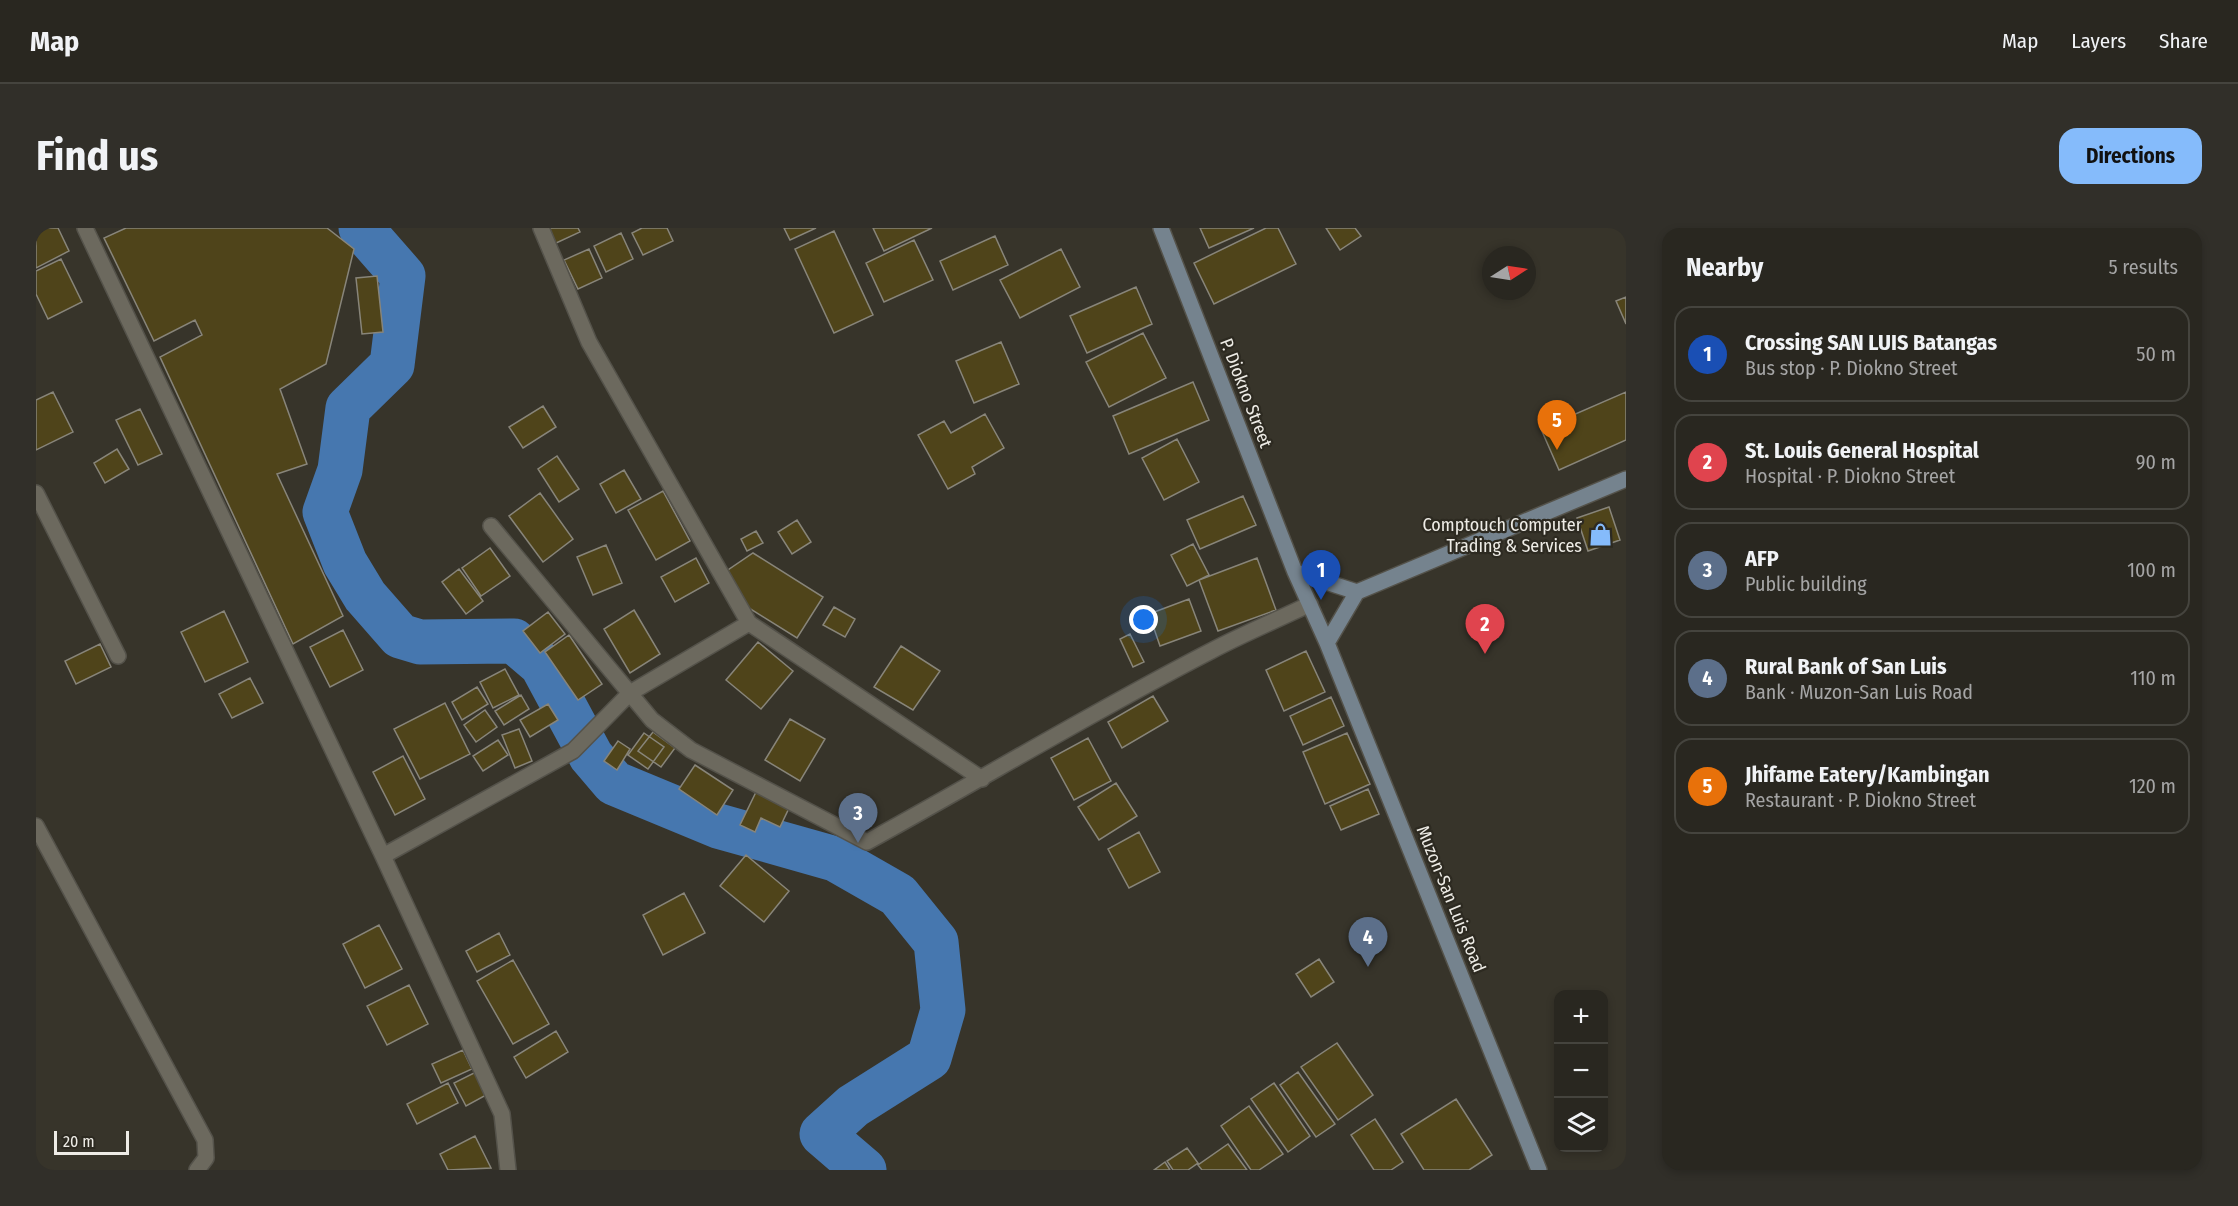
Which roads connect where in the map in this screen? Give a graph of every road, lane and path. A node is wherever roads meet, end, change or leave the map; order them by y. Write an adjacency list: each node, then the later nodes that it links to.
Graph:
1 (85, 228): 16 (street)
2 (540, 228): 10 (street)
3 (1161, 228): 7 (main road, P. Diokno Street)
4 (1626, 479): 8 (main road)
5 (36, 493): 12 (street)
6 (491, 526): 13 (street)
7 (1295, 572): 8 (main road); 9 (main road, P. Diokno Street)
8 (1357, 592): 11 (main road)
9 (1310, 604): 11 (main road, P. Diokno Street); 14 (street)
10 (749, 623): 13 (street); 14 (street)
11 (1327, 643): 19 (main road, Muzon-San Luis Road)
12 (118, 656)
13 (630, 693): 14 (street); 16 (street)
14 (982, 779)
15 (36, 826): 17 (street)
16 (383, 856): 18 (street)
17 (197, 1170)
18 (508, 1170)
19 (1539, 1170)

